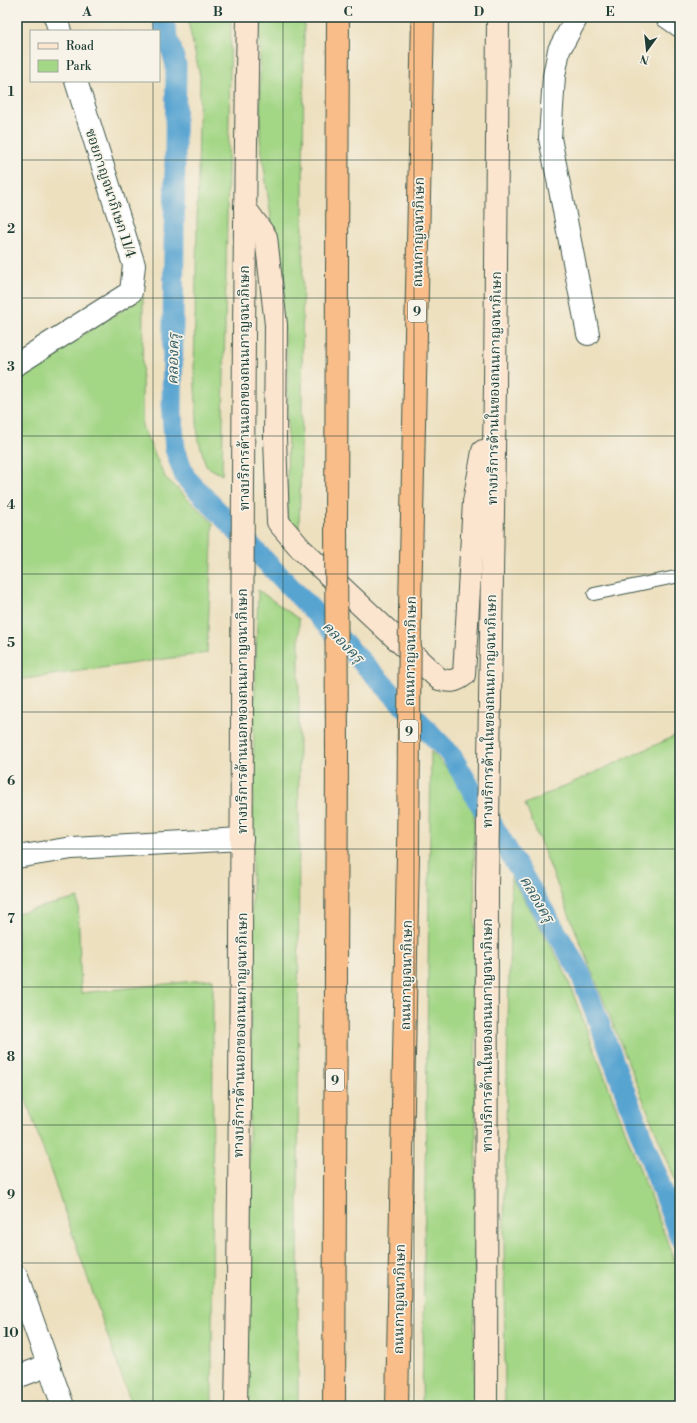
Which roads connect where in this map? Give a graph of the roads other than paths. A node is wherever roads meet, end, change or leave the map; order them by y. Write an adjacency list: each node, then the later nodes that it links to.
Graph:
1 (55, 17): 9 (street)
2 (248, 17): 11 (main road, ทางบริการด้านนอกของถนนกาญจนาภิเษก)
3 (338, 17): 24 (highway, 9, bridge)
4 (423, 17): 25 (highway, ถนนกาญจนาภิเษก / 9, bridge)
5 (498, 17): 14 (main road, ทางบริการด้านในของถนนกาญจนาภิเษก)
6 (577, 17): 12 (street)
7 (667, 17): 8 (street)
8 (680, 26)
9 (60, 30)
10 (76, 82): 13 (street, ซอยกาญจนาภิเษก 11/4)
11 (245, 208): 14 (main road); 17 (main road, ทางบริการด้านนอกของถนนกาญจนาภิเษก)
12 (588, 334)
13 (17, 364)
14 (495, 387): 26 (main road, ทางบริการด้านในของถนนกาญจนาภิเษก)
15 (680, 576): 16 (lane)
16 (594, 594)
17 (242, 839): 18 (street); 23 (main road, ทางบริการด้านนอกของถนนกาญจนาภิเษก)
18 (17, 857)
19 (17, 1277): 20 (street)
20 (48, 1365): 21 (street); 22 (street)
21 (17, 1377)
22 (63, 1406)
23 (236, 1406)
24 (334, 1406)
25 (397, 1406)
26 (486, 1406)

